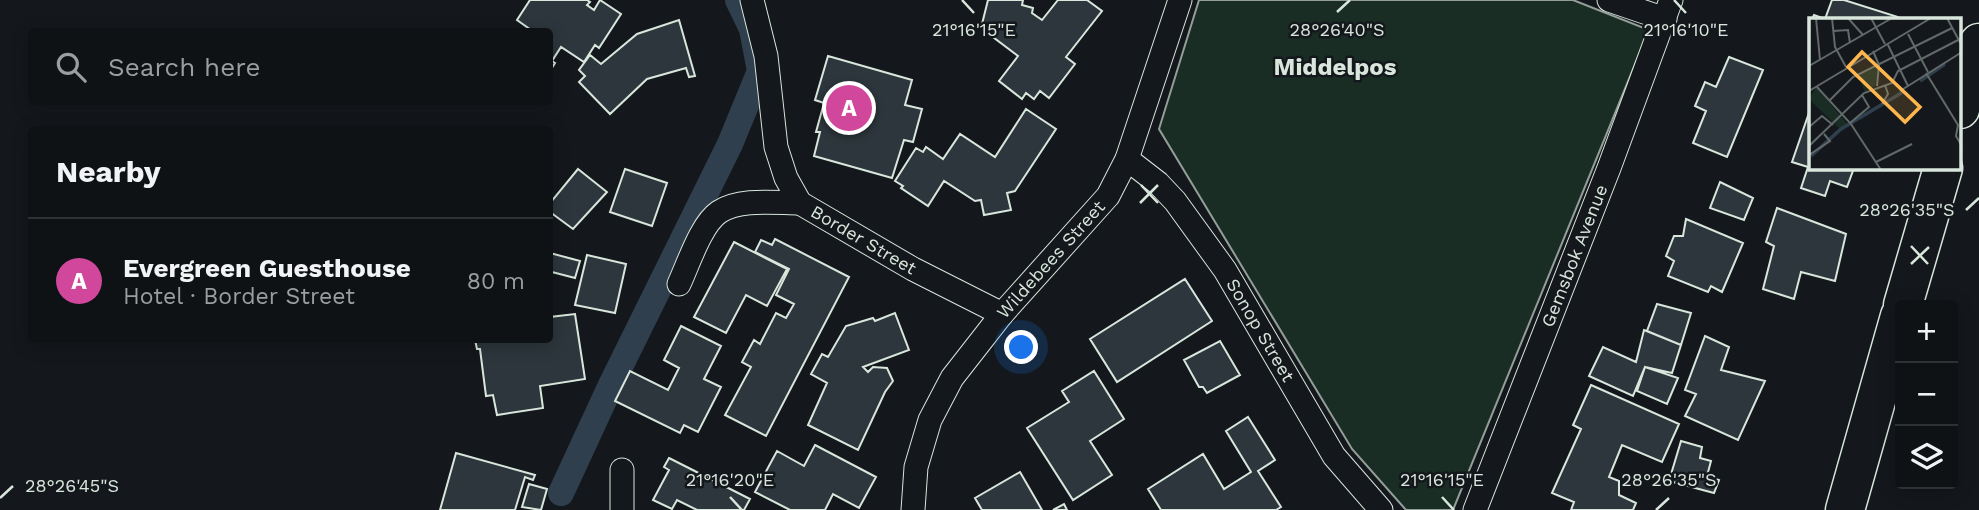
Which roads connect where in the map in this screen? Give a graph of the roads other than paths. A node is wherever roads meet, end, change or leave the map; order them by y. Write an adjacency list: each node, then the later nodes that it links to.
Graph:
1 (752, 0): 9 (street, Border Street)
2 (1180, 0): 7 (street, Wildebees Street)
3 (1609, 0): 4 (street)
4 (1668, 10): 18 (street, Gemsbok Avenue)
5 (1979, 43): 6 (highway)
6 (1962, 102)
7 (1128, 159): 12 (street, Wildebees Street); 17 (street, Sonop Street)
8 (1942, 170): 11 (highway)
9 (800, 203): 10 (street); 12 (street, Border Street)
10 (679, 284)
11 (1904, 300)
12 (1002, 313): 16 (street, Wildebees Street)
13 (1895, 334): 19 (highway)
14 (622, 470): 15 (street)
15 (622, 510)
16 (913, 510)
17 (1381, 510)
18 (1475, 510)
19 (1845, 510)

